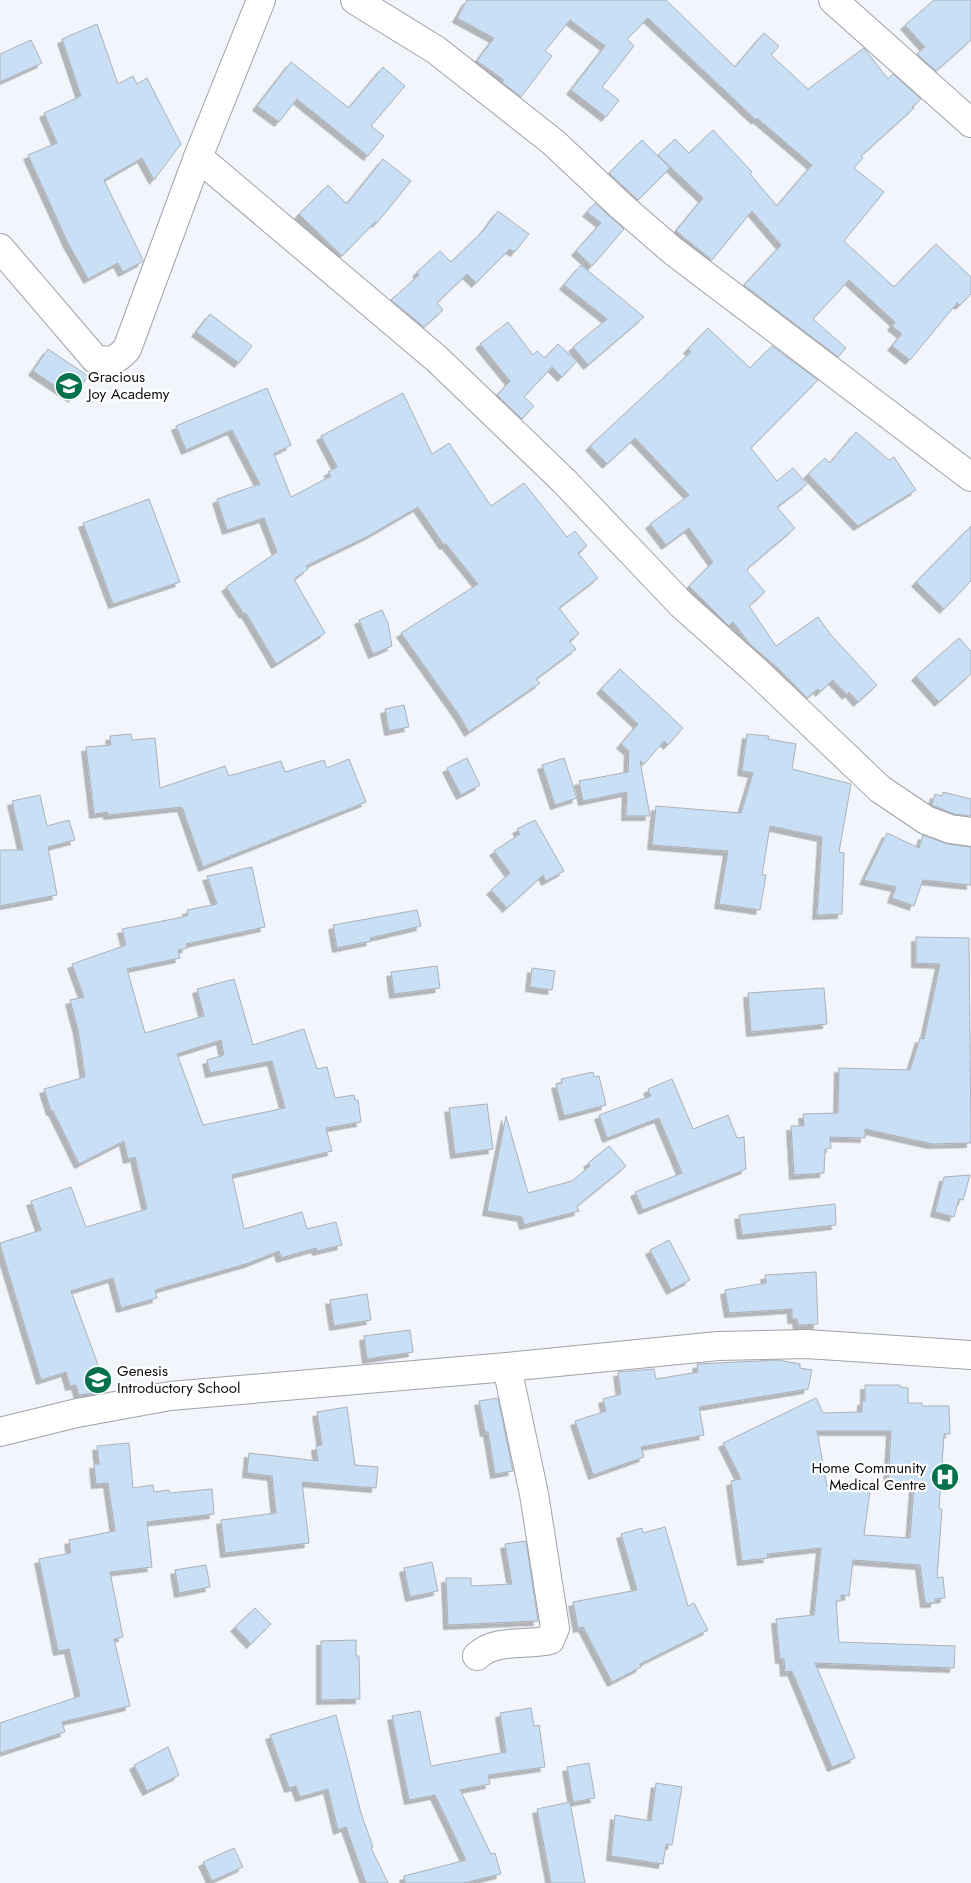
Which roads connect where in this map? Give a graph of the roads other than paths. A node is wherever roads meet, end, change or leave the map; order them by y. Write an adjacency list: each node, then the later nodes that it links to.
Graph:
1 (261, 0): 5 (street)
2 (355, 0): 7 (street)
3 (833, 0): 4 (street)
4 (971, 123)
5 (198, 156): 6 (street); 8 (street)
6 (0, 248)
7 (971, 477)
8 (971, 832)
9 (971, 1355): 10 (street)
10 (507, 1367): 11 (street); 12 (street)
11 (0, 1432)
12 (477, 1656)

